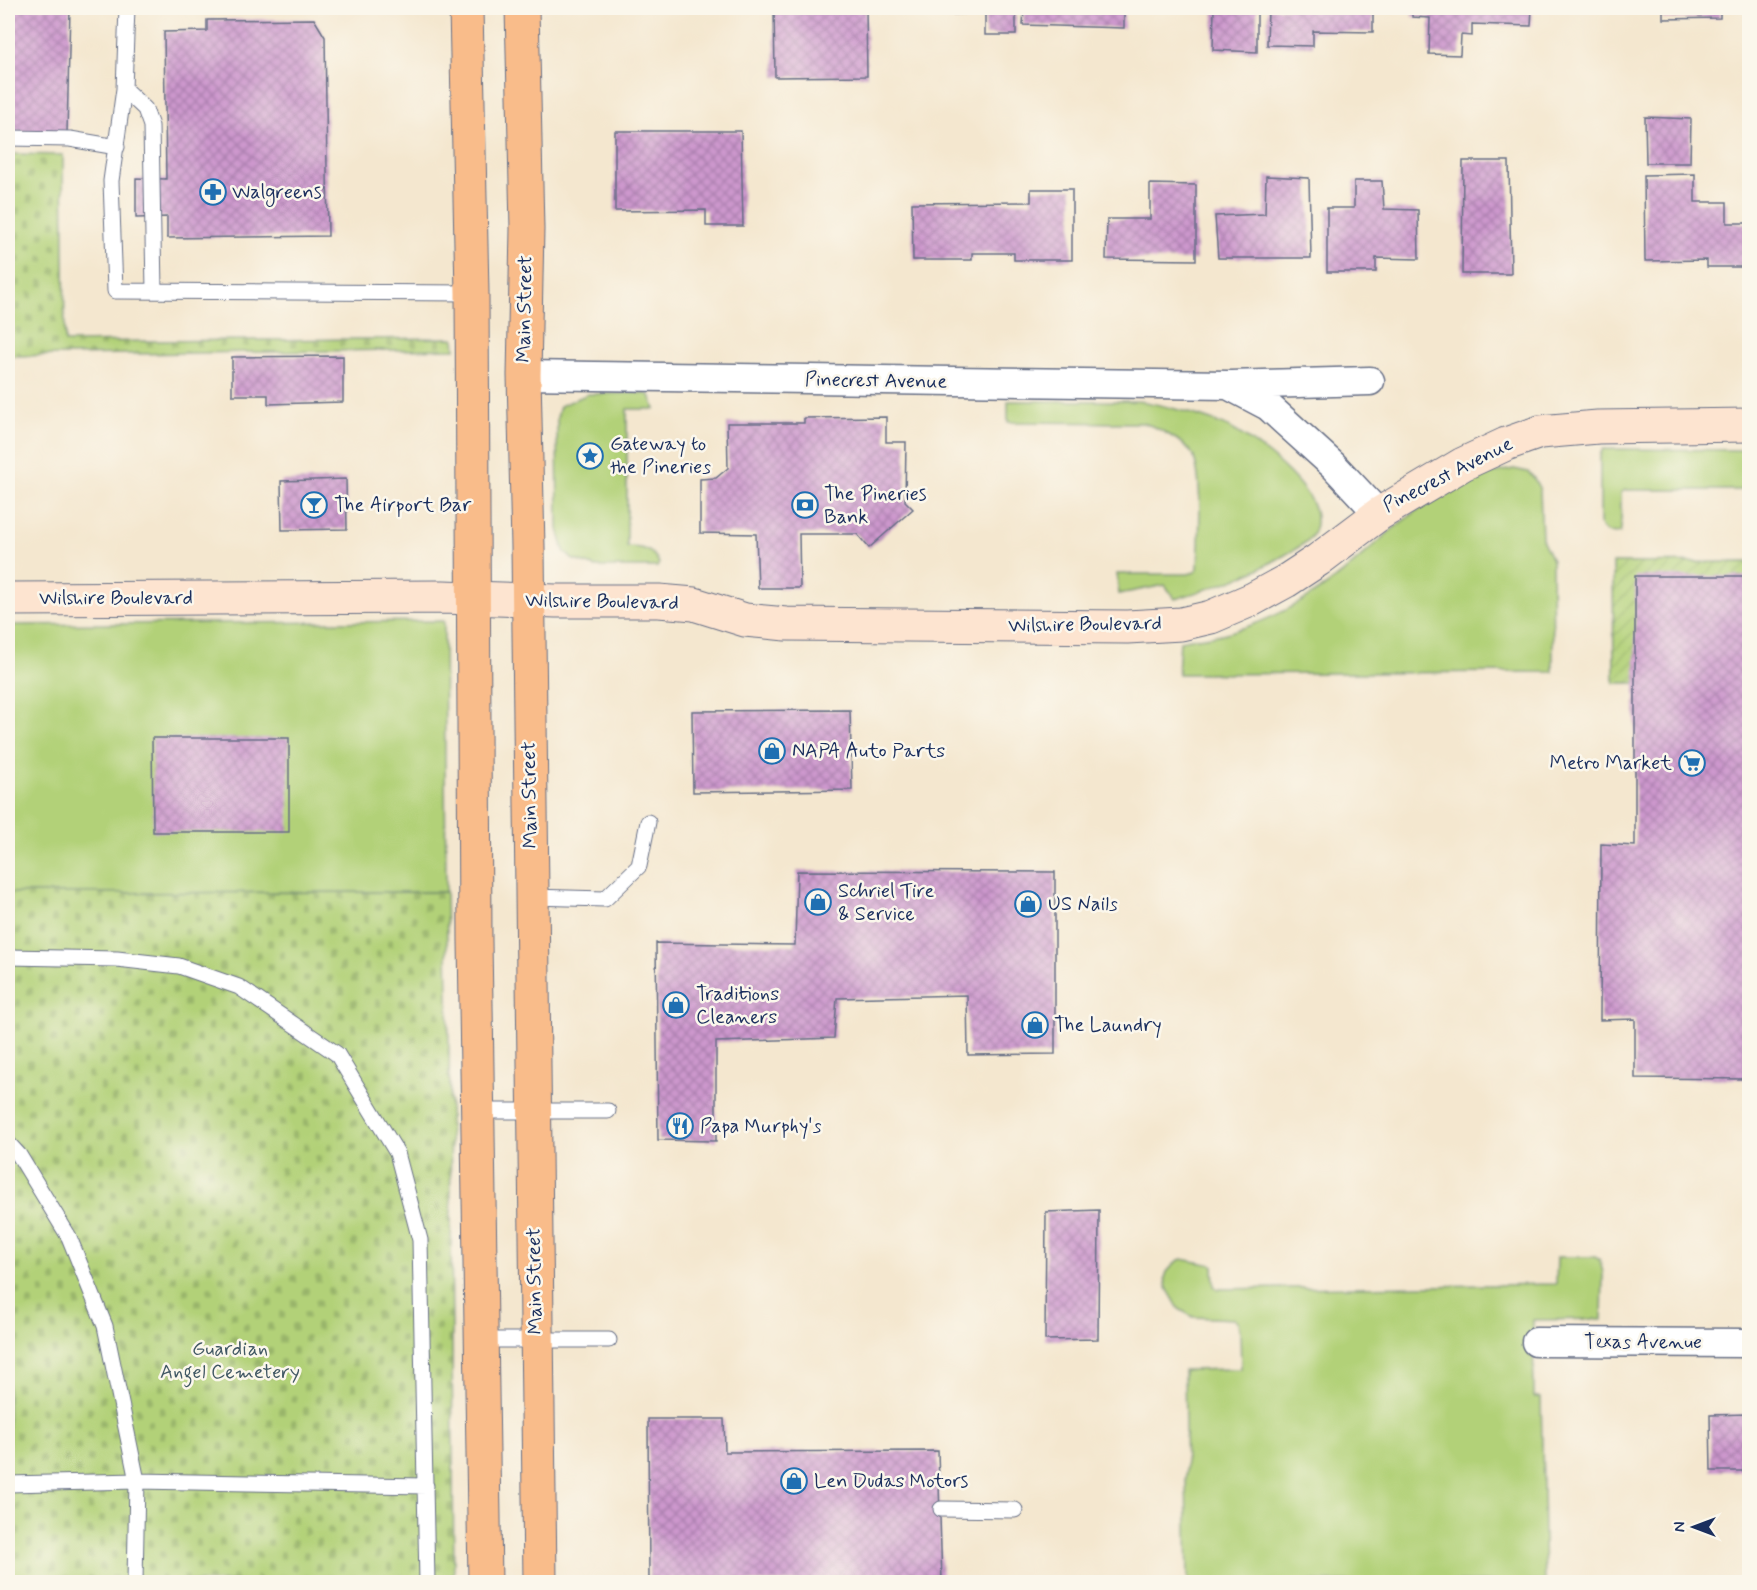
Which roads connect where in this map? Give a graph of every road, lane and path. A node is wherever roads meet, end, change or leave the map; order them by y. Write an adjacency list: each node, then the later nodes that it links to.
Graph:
1 (127, 8): 4 (lane)
2 (466, 8): 8 (main road)
3 (522, 8): 9 (main road, Main Street)
4 (124, 89): 6 (lane); 7 (lane)
5 (8, 138): 6 (lane)
6 (117, 147): 7 (lane)
7 (154, 291): 8 (lane)
8 (472, 293): 14 (main road)
9 (524, 375): 11 (street, Pinecrest Avenue); 16 (main road, Main Street)
10 (1370, 381): 11 (street, Pinecrest Avenue)
11 (1228, 385): 13 (street, Pinecrest Avenue)
12 (1749, 426): 13 (street, Pinecrest Avenue)
13 (1379, 514): 16 (street, Wilshire Boulevard)
14 (473, 598): 15 (street, Wilshire Boulevard); 16 (street, Wilshire Boulevard); 20 (main road)
15 (8, 599)
16 (528, 600): 18 (main road, Main Street)
17 (648, 822): 18 (lane)
18 (531, 897): 21 (main road, Main Street)
19 (8, 957): 31 (lane)
20 (478, 1111): 21 (lane); 24 (main road)
21 (533, 1111): 22 (lane); 25 (main road, Main Street)
22 (608, 1111)
23 (8, 1143): 29 (lane)
24 (481, 1340): 25 (lane); 36 (main road)
25 (536, 1341): 26 (lane); 37 (main road, Main Street)
26 (609, 1341)
27 (1536, 1342): 28 (street, Texas Avenue)
28 (1749, 1343)
29 (137, 1481): 30 (lane); 31 (lane); 34 (lane)
30 (8, 1484)
31 (426, 1486): 35 (lane)
32 (941, 1509): 33 (lane)
33 (1015, 1510)
34 (135, 1582)
35 (427, 1582)
36 (485, 1582)
37 (540, 1582)

